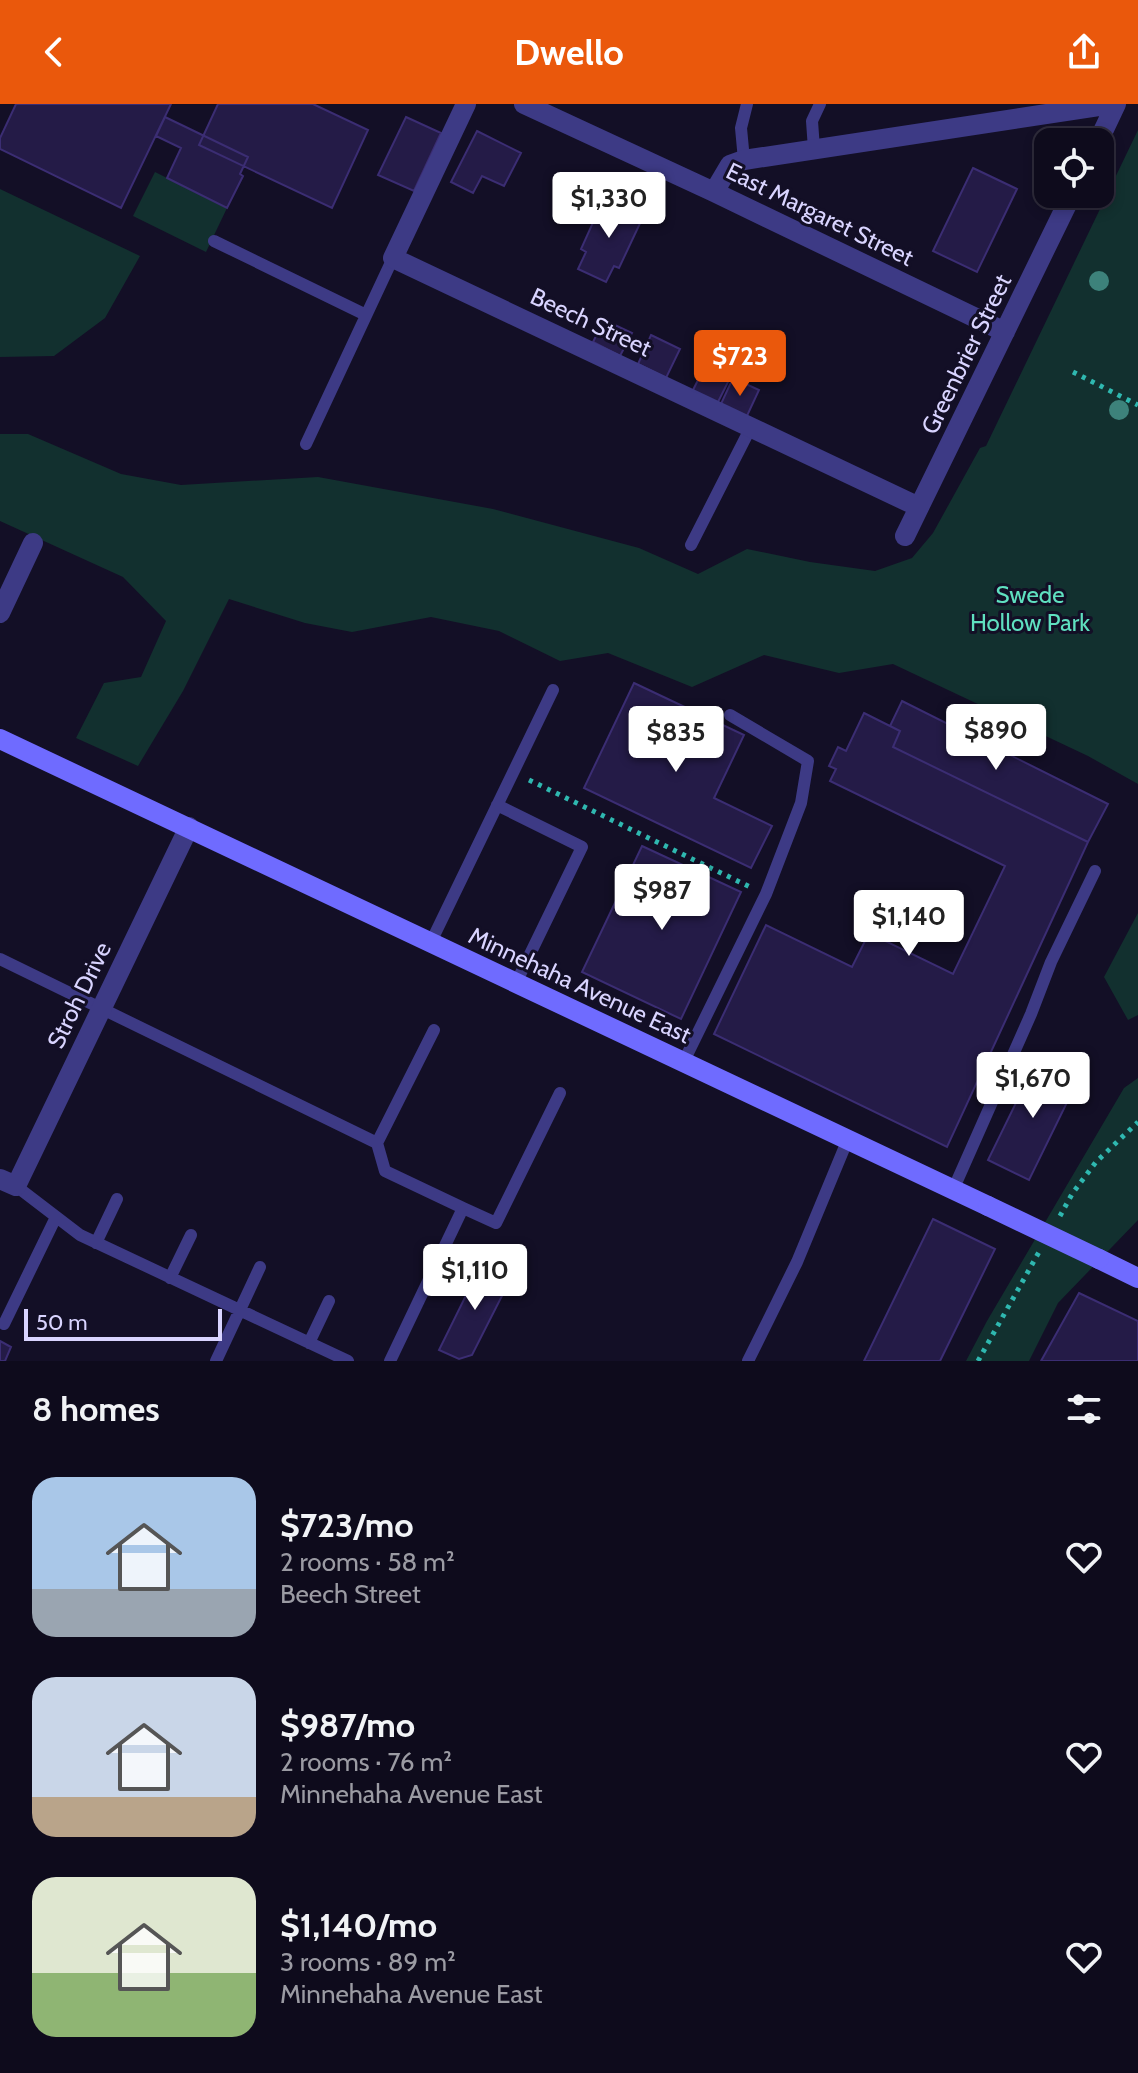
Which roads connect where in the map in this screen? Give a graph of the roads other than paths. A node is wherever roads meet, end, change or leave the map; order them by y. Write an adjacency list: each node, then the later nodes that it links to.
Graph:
1 (466, 104): 12 (street)
2 (524, 104): 9 (street, East Margaret Street)
3 (747, 104): 8 (lane)
4 (820, 104): 7 (lane)
5 (1114, 104): 6 (street); 7 (street)
6 (1104, 128)
7 (814, 149): 8 (street)
8 (744, 160): 9 (street)
9 (714, 192): 14 (street, East Margaret Street)
10 (1065, 208): 14 (street, Greenbrier Street)
11 (214, 241): 13 (lane)
12 (393, 258): 13 (lane); 15 (street, Beech Street)
13 (366, 315): 16 (lane)
14 (1005, 332): 17 (street, Greenbrier Street)
15 (751, 427): 17 (street, Beech Street); 20 (lane)
16 (306, 444)
17 (919, 507): 18 (street, Greenbrier Street)
18 (905, 536)
19 (33, 543): 21 (street)
20 (691, 545)
21 (0, 613)
22 (553, 690): 25 (lane)
23 (730, 715): 33 (lane)
24 (0, 739): 26 (street, Minnehaha Avenue East)
25 (497, 805): 28 (lane); 30 (lane)
26 (189, 827): 28 (street, Minnehaha Avenue East); 31 (street, Stroh Drive)
27 (1095, 871): 38 (lane)
28 (431, 942): 30 (street, Minnehaha Avenue East)
29 (0, 959): 31 (lane)
30 (516, 983): 33 (street, Minnehaha Avenue East)
31 (102, 1008): 36 (lane); 37 (street, Stroh Drive)
32 (434, 1030): 36 (lane)
33 (683, 1063): 35 (street, Minnehaha Avenue East)
34 (560, 1093): 40 (lane)
35 (848, 1139): 38 (street, Minnehaha Avenue East); 54 (lane)
36 (377, 1143): 40 (lane)
37 (8, 1182): 41 (lane)
38 (953, 1190): 46 (street, Minnehaha Avenue East, bridge)
39 (117, 1199): 43 (lane)
40 (463, 1208): 53 (lane)
41 (56, 1217): 43 (lane); 49 (lane)
42 (191, 1235): 45 (lane)
43 (96, 1243): 45 (lane)
44 (260, 1267): 48 (lane)
45 (170, 1278): 48 (lane)
46 (1138, 1278)
47 (329, 1301): 50 (lane)
48 (240, 1310): 50 (lane); 51 (lane)
49 (4, 1324)
50 (309, 1343): 52 (lane)
51 (216, 1361)
52 (348, 1361)
53 (390, 1361)
54 (748, 1361)

